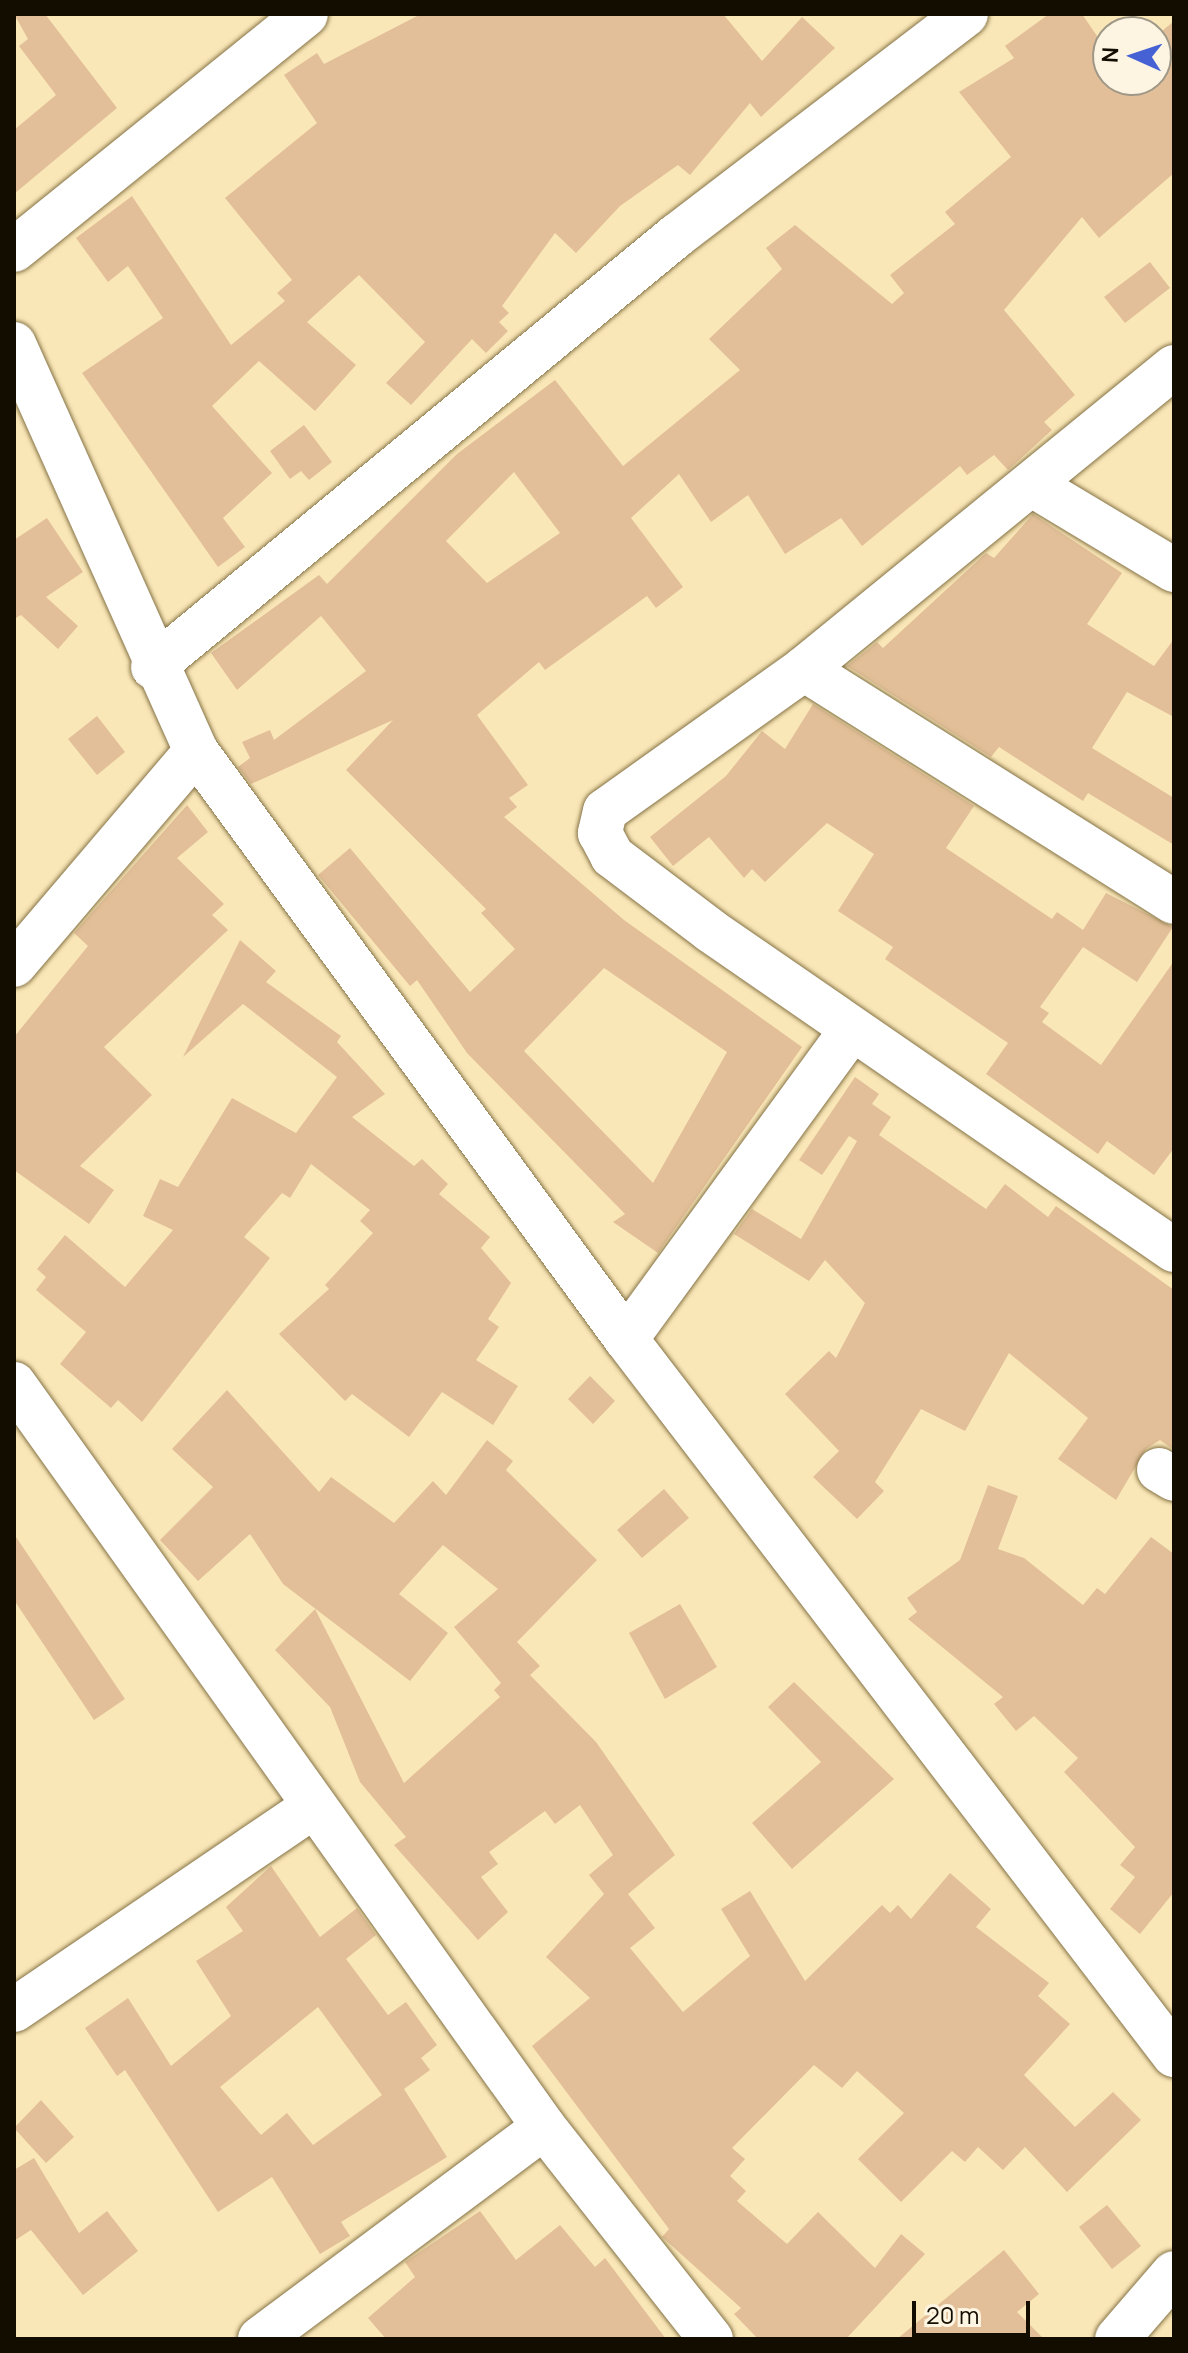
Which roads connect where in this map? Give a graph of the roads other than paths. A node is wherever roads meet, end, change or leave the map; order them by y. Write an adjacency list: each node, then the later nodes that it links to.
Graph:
1 (306, 14): 3 (street)
2 (966, 14): 9 (street)
3 (14, 250)
4 (14, 344): 6 (street)
5 (1174, 367): 7 (street)
6 (24, 402): 9 (street)
7 (1034, 486): 8 (street); 10 (street)
8 (1174, 570)
9 (153, 667): 11 (street)
10 (804, 669): 12 (street); 14 (street)
11 (196, 751): 13 (street); 16 (street)
12 (1174, 902)
13 (14, 965)
14 (851, 1030): 15 (street); 16 (street)
15 (1167, 1230)
16 (626, 1339): 20 (street)
17 (14, 1384): 18 (street)
18 (313, 1807): 19 (street); 21 (street)
19 (14, 2010)
20 (1174, 2055)
21 (544, 2127): 23 (street); 24 (street)
22 (1174, 2273): 25 (street)
23 (260, 2339)
24 (711, 2339)
25 (1117, 2339)

